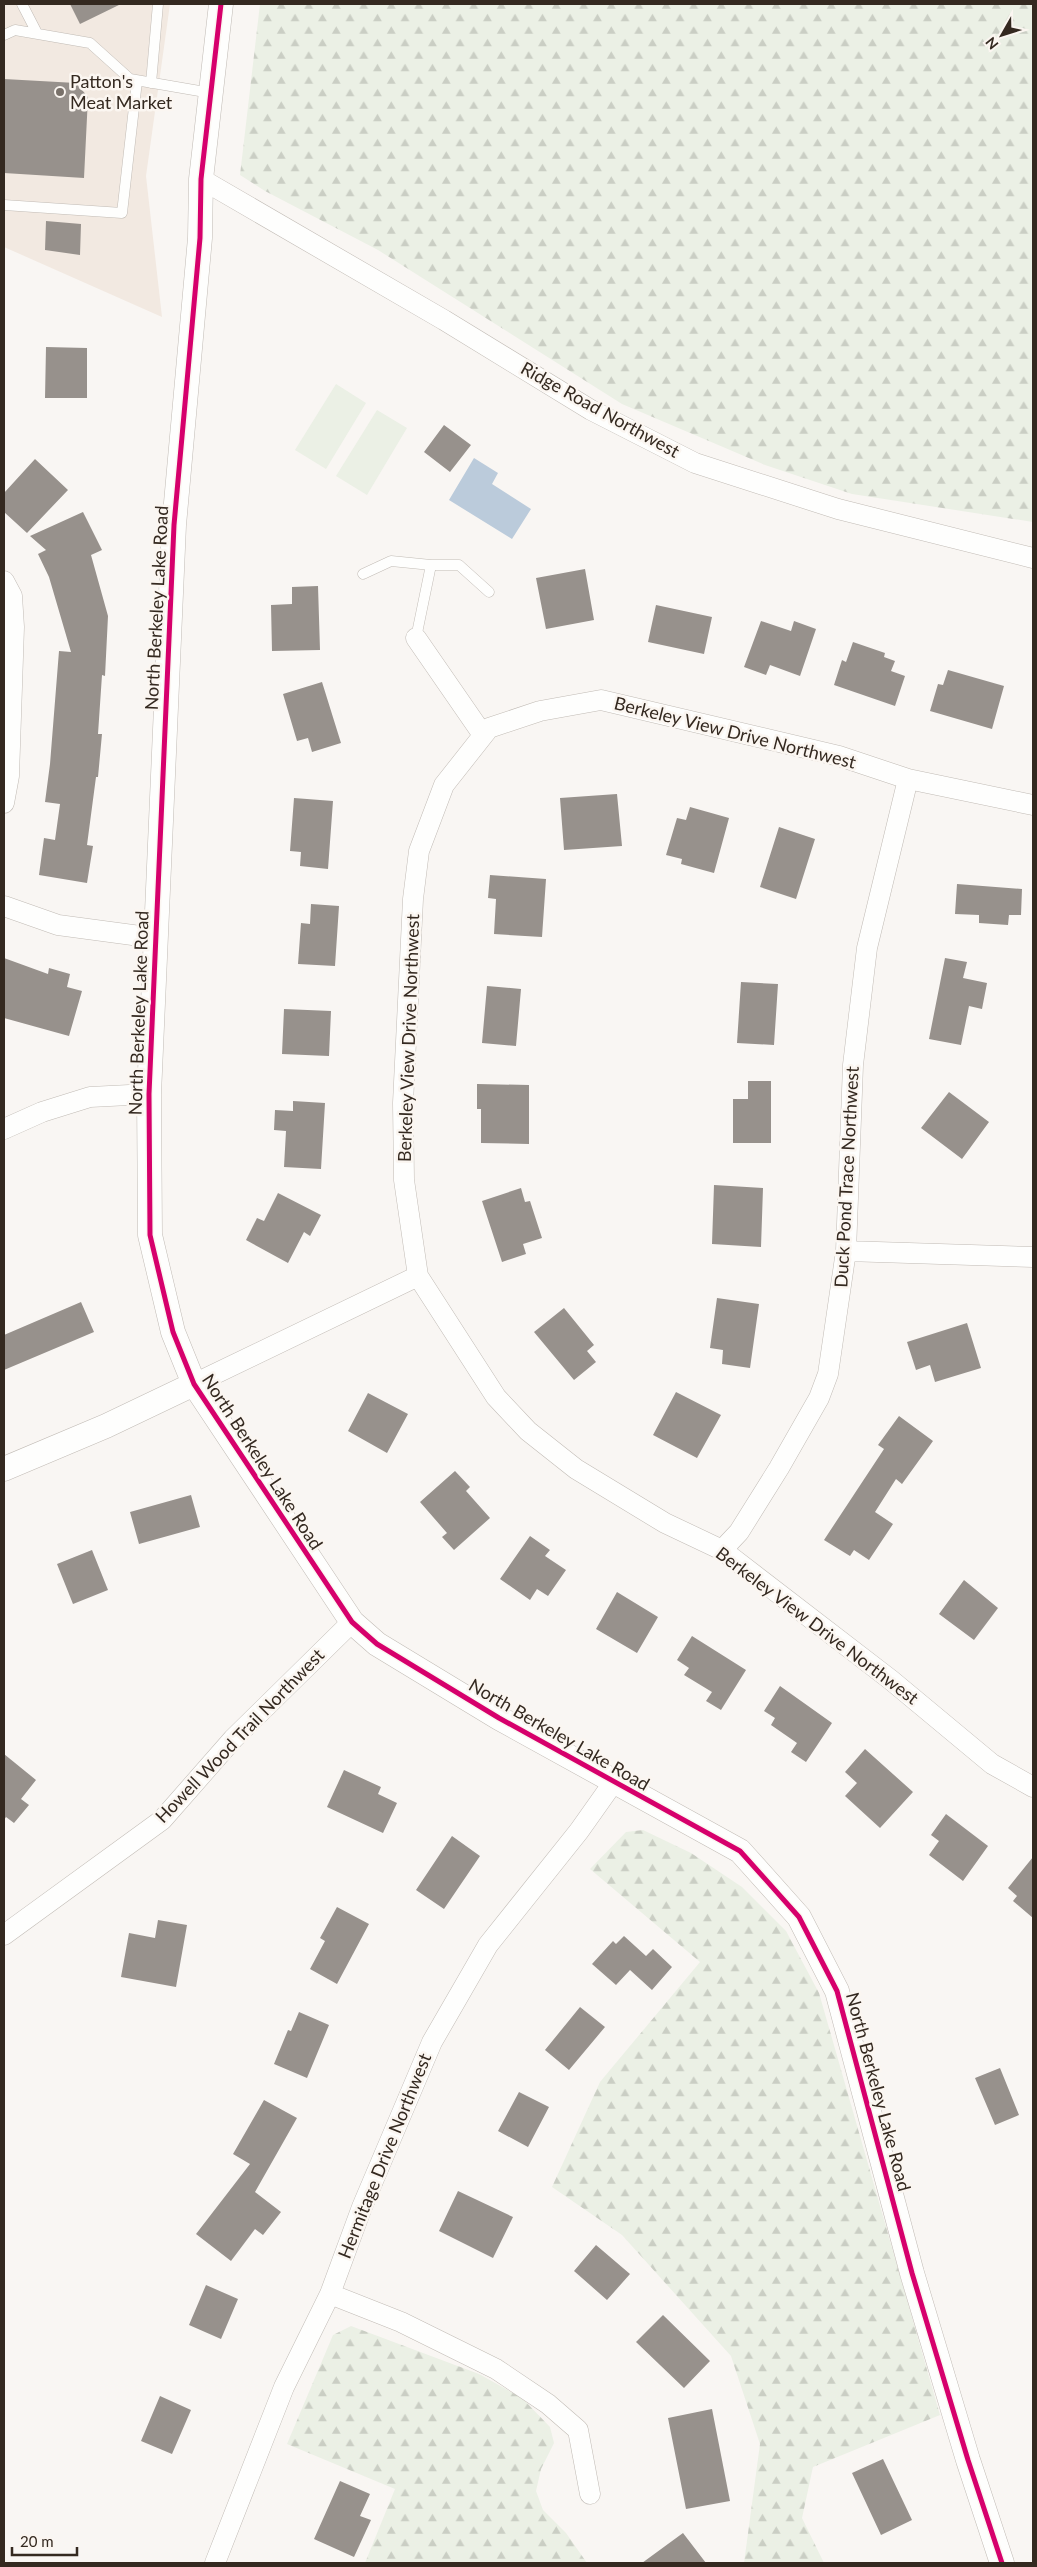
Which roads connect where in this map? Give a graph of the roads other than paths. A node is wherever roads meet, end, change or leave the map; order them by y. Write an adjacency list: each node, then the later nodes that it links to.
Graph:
1 (22, 4): 4 (lane)
2 (158, 4): 7 (lane)
3 (221, 4): 8 (street, North Berkeley Lake Road)
4 (37, 33): 5 (lane); 6 (lane)
5 (4, 35)
6 (137, 81): 7 (lane); 10 (lane)
7 (151, 83): 8 (lane)
8 (211, 93): 9 (street, North Berkeley Lake Road)
9 (201, 179): 11 (street, Ridge Road Northwest); 22 (street, North Berkeley Lake Road)
10 (4, 205)
11 (1033, 558)
12 (431, 564): 13 (lane); 15 (lane); 16 (lane)
13 (363, 574)
14 (4, 581): 19 (street)
15 (489, 592)
16 (416, 638): 17 (street)
17 (483, 735): 18 (street, Berkeley View Drive Northwest); 27 (street, Berkeley View Drive Northwest)
18 (908, 779): 20 (street, Berkeley View Drive Northwest); 25 (street, Duck Pond Trace Northwest)
19 (4, 803)
20 (1033, 805)
21 (4, 906): 22 (street)
22 (155, 938): 23 (street, North Berkeley Lake Road)
23 (149, 1094): 24 (street); 28 (street, North Berkeley Lake Road)
24 (4, 1129)
25 (846, 1252): 26 (street); 30 (street, Duck Pond Trace Northwest)
26 (1033, 1257)
27 (418, 1276): 28 (street); 30 (street, Berkeley View Drive Northwest)
28 (194, 1384): 29 (street); 31 (street, North Berkeley Lake Road)
29 (4, 1469)
30 (722, 1550): 33 (street, Berkeley View Drive Northwest)
31 (352, 1622): 32 (street, North Berkeley Lake Road); 34 (street, Howell Wood Trail Northwest)
32 (614, 1782): 35 (street, Hermitage Drive Northwest); 38 (street, North Berkeley Lake Road)
33 (1033, 1788)
34 (4, 1935)
35 (330, 2294): 36 (street); 37 (street, Hermitage Drive Northwest)
36 (590, 2494)
37 (215, 2563)
38 (1002, 2563)

